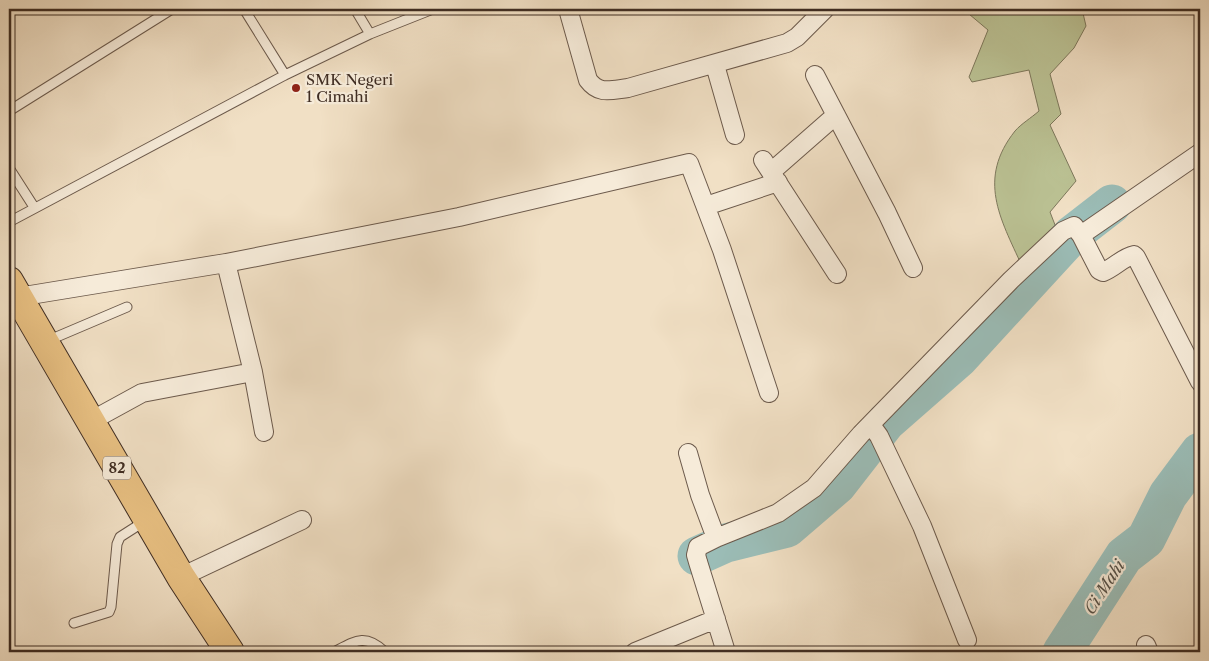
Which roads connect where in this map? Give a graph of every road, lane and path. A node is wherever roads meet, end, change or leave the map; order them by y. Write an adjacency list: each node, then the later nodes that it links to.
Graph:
1 (172, 9): 11 (lane)
2 (244, 9): 9 (lane)
3 (355, 9): 7 (lane)
4 (433, 9): 7 (lane)
5 (568, 9): 8 (street)
6 (825, 9): 8 (street)
7 (370, 34): 9 (lane)
8 (715, 64): 13 (street)
9 (284, 75): 18 (lane)
10 (815, 75): 12 (street)
11 (9, 111)
12 (836, 115): 16 (street); 22 (street)
13 (734, 135)
14 (1200, 153): 20 (street)
15 (9, 168): 18 (lane)
16 (771, 172): 17 (street); 23 (street)
17 (706, 206): 21 (street); 29 (street)
18 (34, 207): 19 (lane)
19 (9, 222)
20 (1079, 232): 28 (street); 31 (street)
21 (226, 263): 24 (street); 27 (street)
22 (913, 268)
23 (837, 274)
24 (13, 289): 26 (main road, 82)
25 (127, 306): 26 (lane)
26 (44, 342): 30 (main road, 82)
27 (253, 372): 30 (street); 32 (street)
28 (1200, 382)
29 (769, 393)
30 (89, 422): 34 (main road, 82)
31 (875, 430): 36 (street); 40 (street)
32 (264, 432)
33 (688, 453): 36 (street)
34 (147, 520): 37 (main road, 82); 39 (lane)
35 (302, 520): 37 (street)
36 (716, 538): 38 (street)
37 (181, 577): 41 (main road, 82)
38 (716, 619): 44 (street); 45 (street)
39 (74, 623)
40 (967, 640)
41 (230, 652)
42 (334, 652): 43 (lane)
43 (384, 652)
44 (635, 652)
45 (726, 652)

